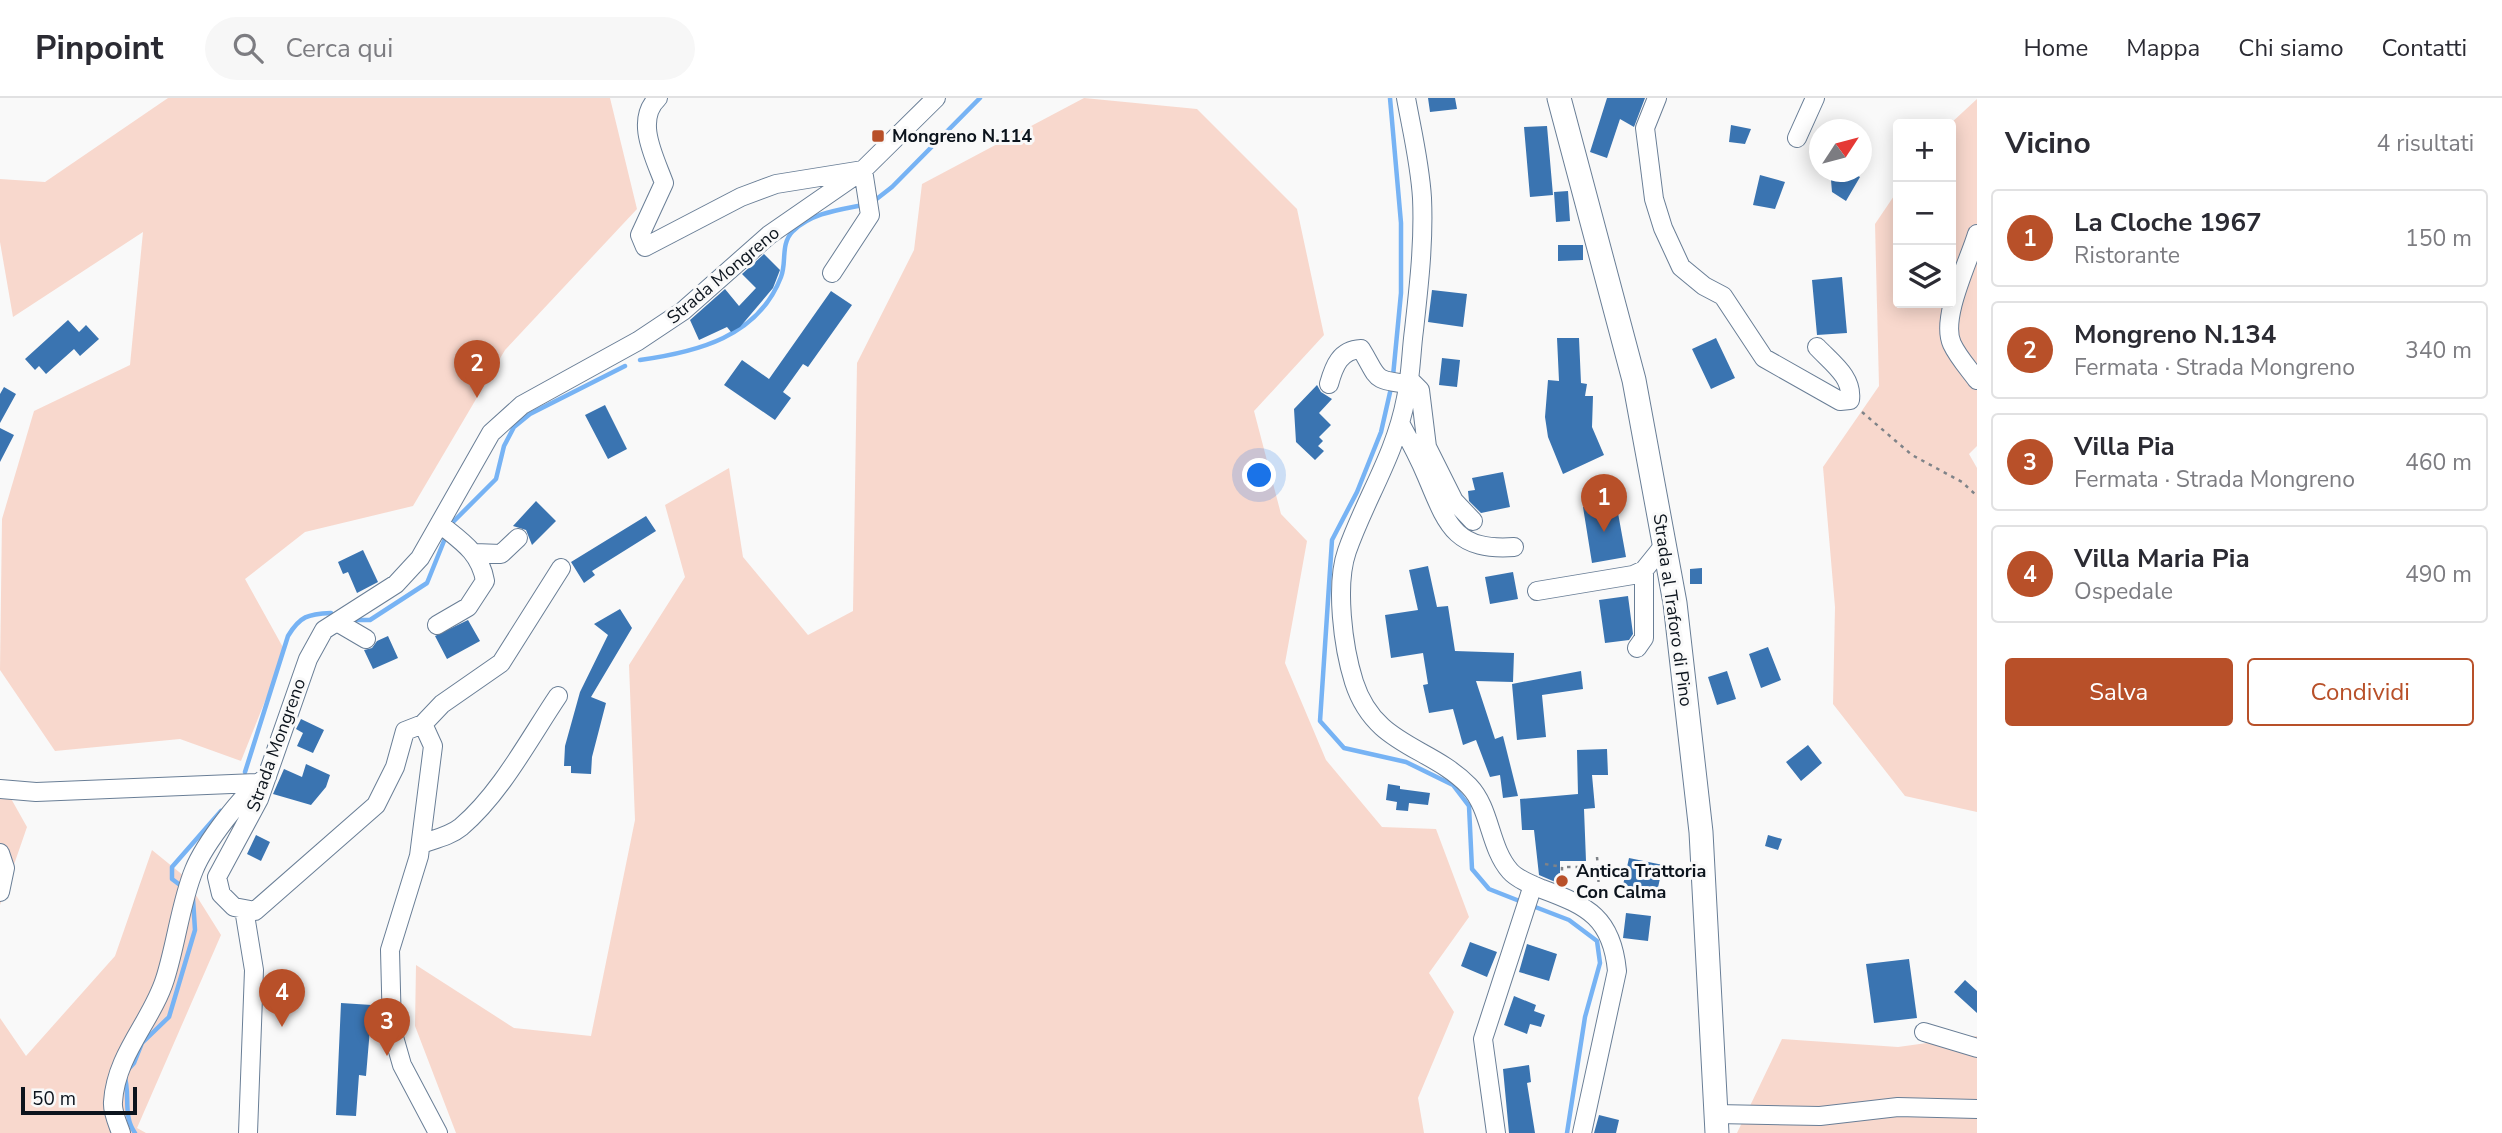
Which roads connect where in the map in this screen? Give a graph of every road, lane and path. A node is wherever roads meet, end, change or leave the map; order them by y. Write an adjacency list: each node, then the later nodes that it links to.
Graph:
1 (658, 98): 8 (street)
2 (936, 98): 8 (street, Strada Mongreno)
3 (1406, 98): 13 (street)
4 (1657, 98): 15 (street)
5 (1815, 98): 7 (street)
6 (1560, 103): 21 (main road, Strada al Traforo di Pino)
7 (1797, 138)
8 (863, 170): 10 (street); 19 (street, Strada Mongreno)
9 (1977, 234): 12 (street)
10 (832, 273)
11 (1817, 347): 15 (street)
12 (1977, 380)
13 (1401, 382): 14 (street); 16 (street); 18 (street)
14 (1329, 384)
15 (1850, 400): 17 (path)
16 (1401, 423): 22 (street); 41 (street)
17 (1977, 496)
18 (1473, 521)
19 (440, 524): 23 (street); 27 (street, Strada Mongreno)
20 (517, 538): 23 (street)
21 (1665, 544): 25 (street); 49 (main road, Strada al Traforo di Pino)
22 (1514, 547)
23 (475, 552): 28 (street)
24 (561, 568): 32 (street)
25 (1644, 570): 26 (street); 30 (street)
26 (1537, 591)
27 (337, 622): 29 (street); 33 (street, Strada Mongreno)
28 (437, 625)
29 (366, 639)
30 (1637, 648)
31 (558, 696): 35 (street)
32 (423, 724): 35 (street); 45 (street)
33 (262, 780): 34 (street); 45 (street, Strada Mongreno); 50 (street)
34 (0, 789)
35 (421, 844): 52 (street)
36 (0, 853): 42 (street)
37 (1597, 857): 40 (path)
38 (1545, 864): 39 (path)
39 (1562, 867): 40 (path); 43 (path)
40 (1598, 867): 44 (path)
41 (1532, 888): 43 (street); 53 (street)
42 (0, 892)
43 (1561, 896): 54 (street)
44 (1600, 898)
45 (244, 909): 51 (street)
46 (1924, 1032): 47 (street)
47 (1977, 1048)
48 (1977, 1109): 49 (street)
49 (1717, 1123)
50 (121, 1133)
51 (248, 1133)
52 (438, 1133)
53 (1496, 1133)
54 (1583, 1133)

